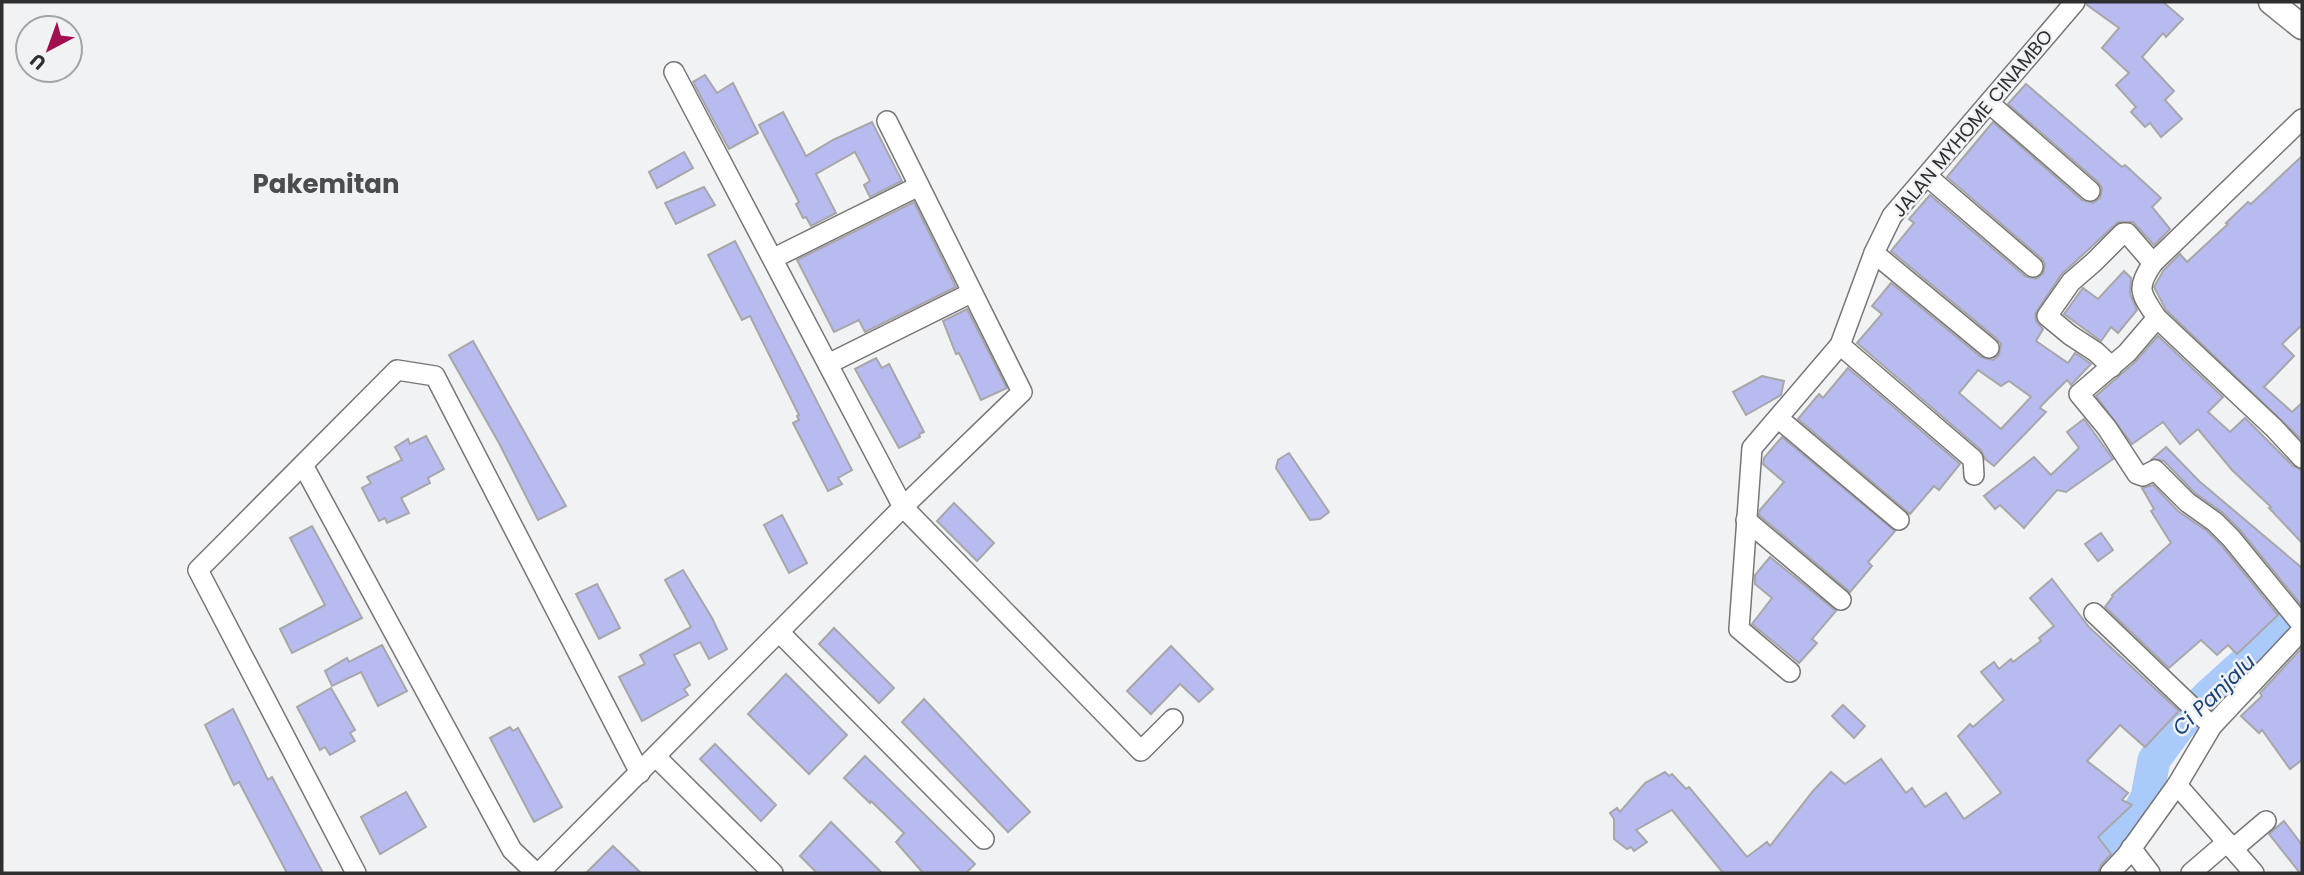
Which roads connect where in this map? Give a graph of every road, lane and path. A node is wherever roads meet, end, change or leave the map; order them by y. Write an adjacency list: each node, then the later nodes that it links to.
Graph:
1 (2075, 2): 5 (street, JALAN MYHOME CINAMBO)
2 (2271, 2): 3 (main road)
3 (2302, 27)
4 (674, 72): 12 (street)
5 (1989, 103): 8 (street, JALAN MYHOME CINAMBO); 10 (street)
6 (2302, 119): 13 (street)
7 (887, 121): 9 (street)
8 (1927, 176): 11 (street, JALAN MYHOME CINAMBO); 14 (street)
9 (919, 186): 12 (street); 15 (street)
10 (2090, 191)
11 (1874, 253): 17 (street, JALAN MYHOME CINAMBO); 18 (street)
12 (774, 258): 19 (street)
13 (2153, 264): 16 (street); 20 (street)
14 (2033, 267)
15 (971, 293): 19 (street); 25 (street)
16 (2157, 318): 20 (street); 22 (street)
17 (1840, 345): 21 (street, JALAN MYHOME CINAMBO); 24 (street)
18 (1989, 348)
19 (828, 364): 25 (street)
20 (2112, 367): 32 (street)
21 (1778, 418): 26 (street, JALAN MYHOME CINAMBO); 27 (street)
22 (2302, 457)
23 (303, 465): 38 (street); 44 (street); 45 (street)
24 (1974, 475)
25 (904, 507): 33 (street); 35 (street)
26 (1746, 520): 28 (street); 29 (street, JALAN MYHOME CINAMBO)
27 (1899, 520)
28 (1766, 536): 29 (street); 30 (street)
29 (1743, 562): 34 (street, JALAN MYHOME CINAMBO)
30 (1841, 600)
31 (2094, 613): 36 (street)
32 (2298, 621): 36 (street)
33 (779, 632): 37 (street); 41 (street)
34 (1790, 672)
35 (1173, 719)
36 (2207, 722): 39 (street)
37 (656, 757): 38 (street); 46 (street)
38 (640, 773): 45 (street)
39 (2177, 785): 42 (street); 43 (street)
40 (2266, 821): 42 (street)
41 (984, 839)
42 (2230, 845): 49 (street); 50 (street)
43 (2129, 852): 47 (street); 48 (street)
44 (356, 873)
45 (538, 873)
46 (773, 873)
47 (2110, 873)
48 (2150, 873)
49 (2190, 873)
50 (2254, 873)

